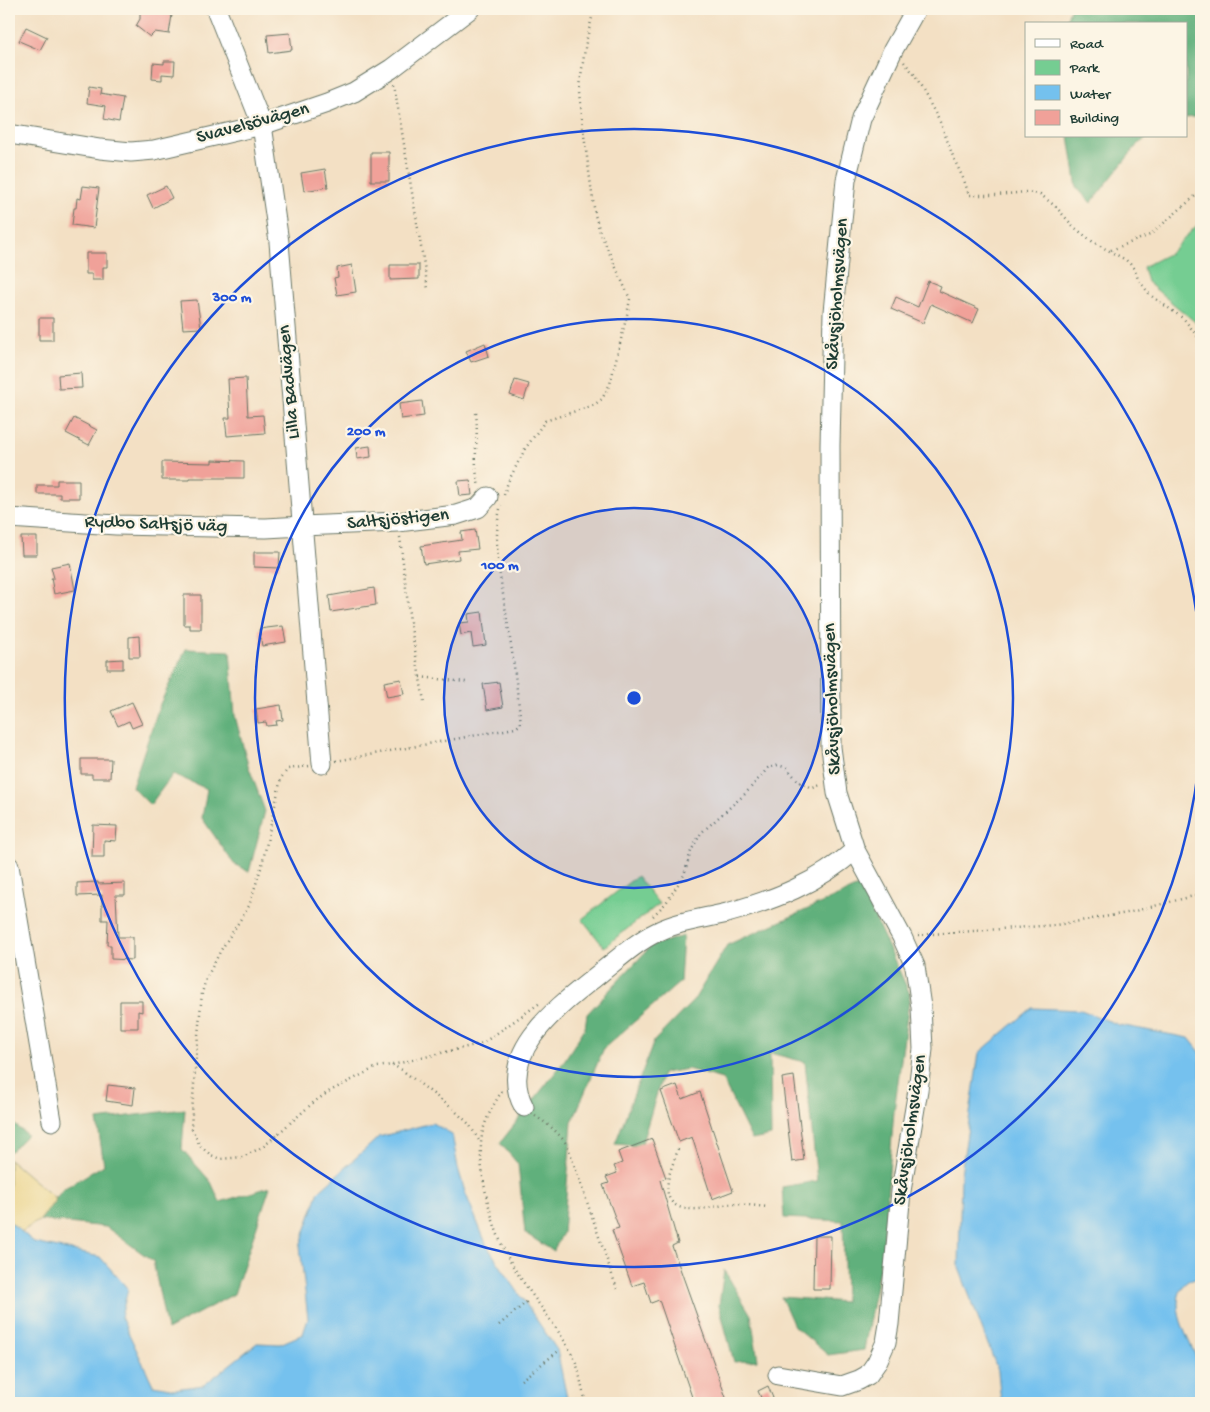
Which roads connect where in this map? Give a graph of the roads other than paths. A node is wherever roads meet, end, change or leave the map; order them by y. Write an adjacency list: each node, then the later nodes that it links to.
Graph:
1 (216, 9): 4 (street, Lilla Badvägen)
2 (470, 9): 4 (street, Svavelsövägen)
3 (916, 9): 10 (street, Skåvsjöholmsvägen)
4 (262, 125): 5 (street, Svavelsövägen); 8 (street, Lilla Badvägen)
5 (11, 140)
6 (486, 499): 8 (street, Saltsjöstigen)
7 (9, 518): 8 (street, Rydbo Saltsjö väg)
8 (302, 526): 9 (street, Lilla Badvägen)
9 (322, 764)
10 (855, 850): 12 (street); 14 (street, Skåvsjöholmsvägen)
11 (9, 866): 13 (street)
12 (524, 1107)
13 (52, 1121)
14 (778, 1375)

